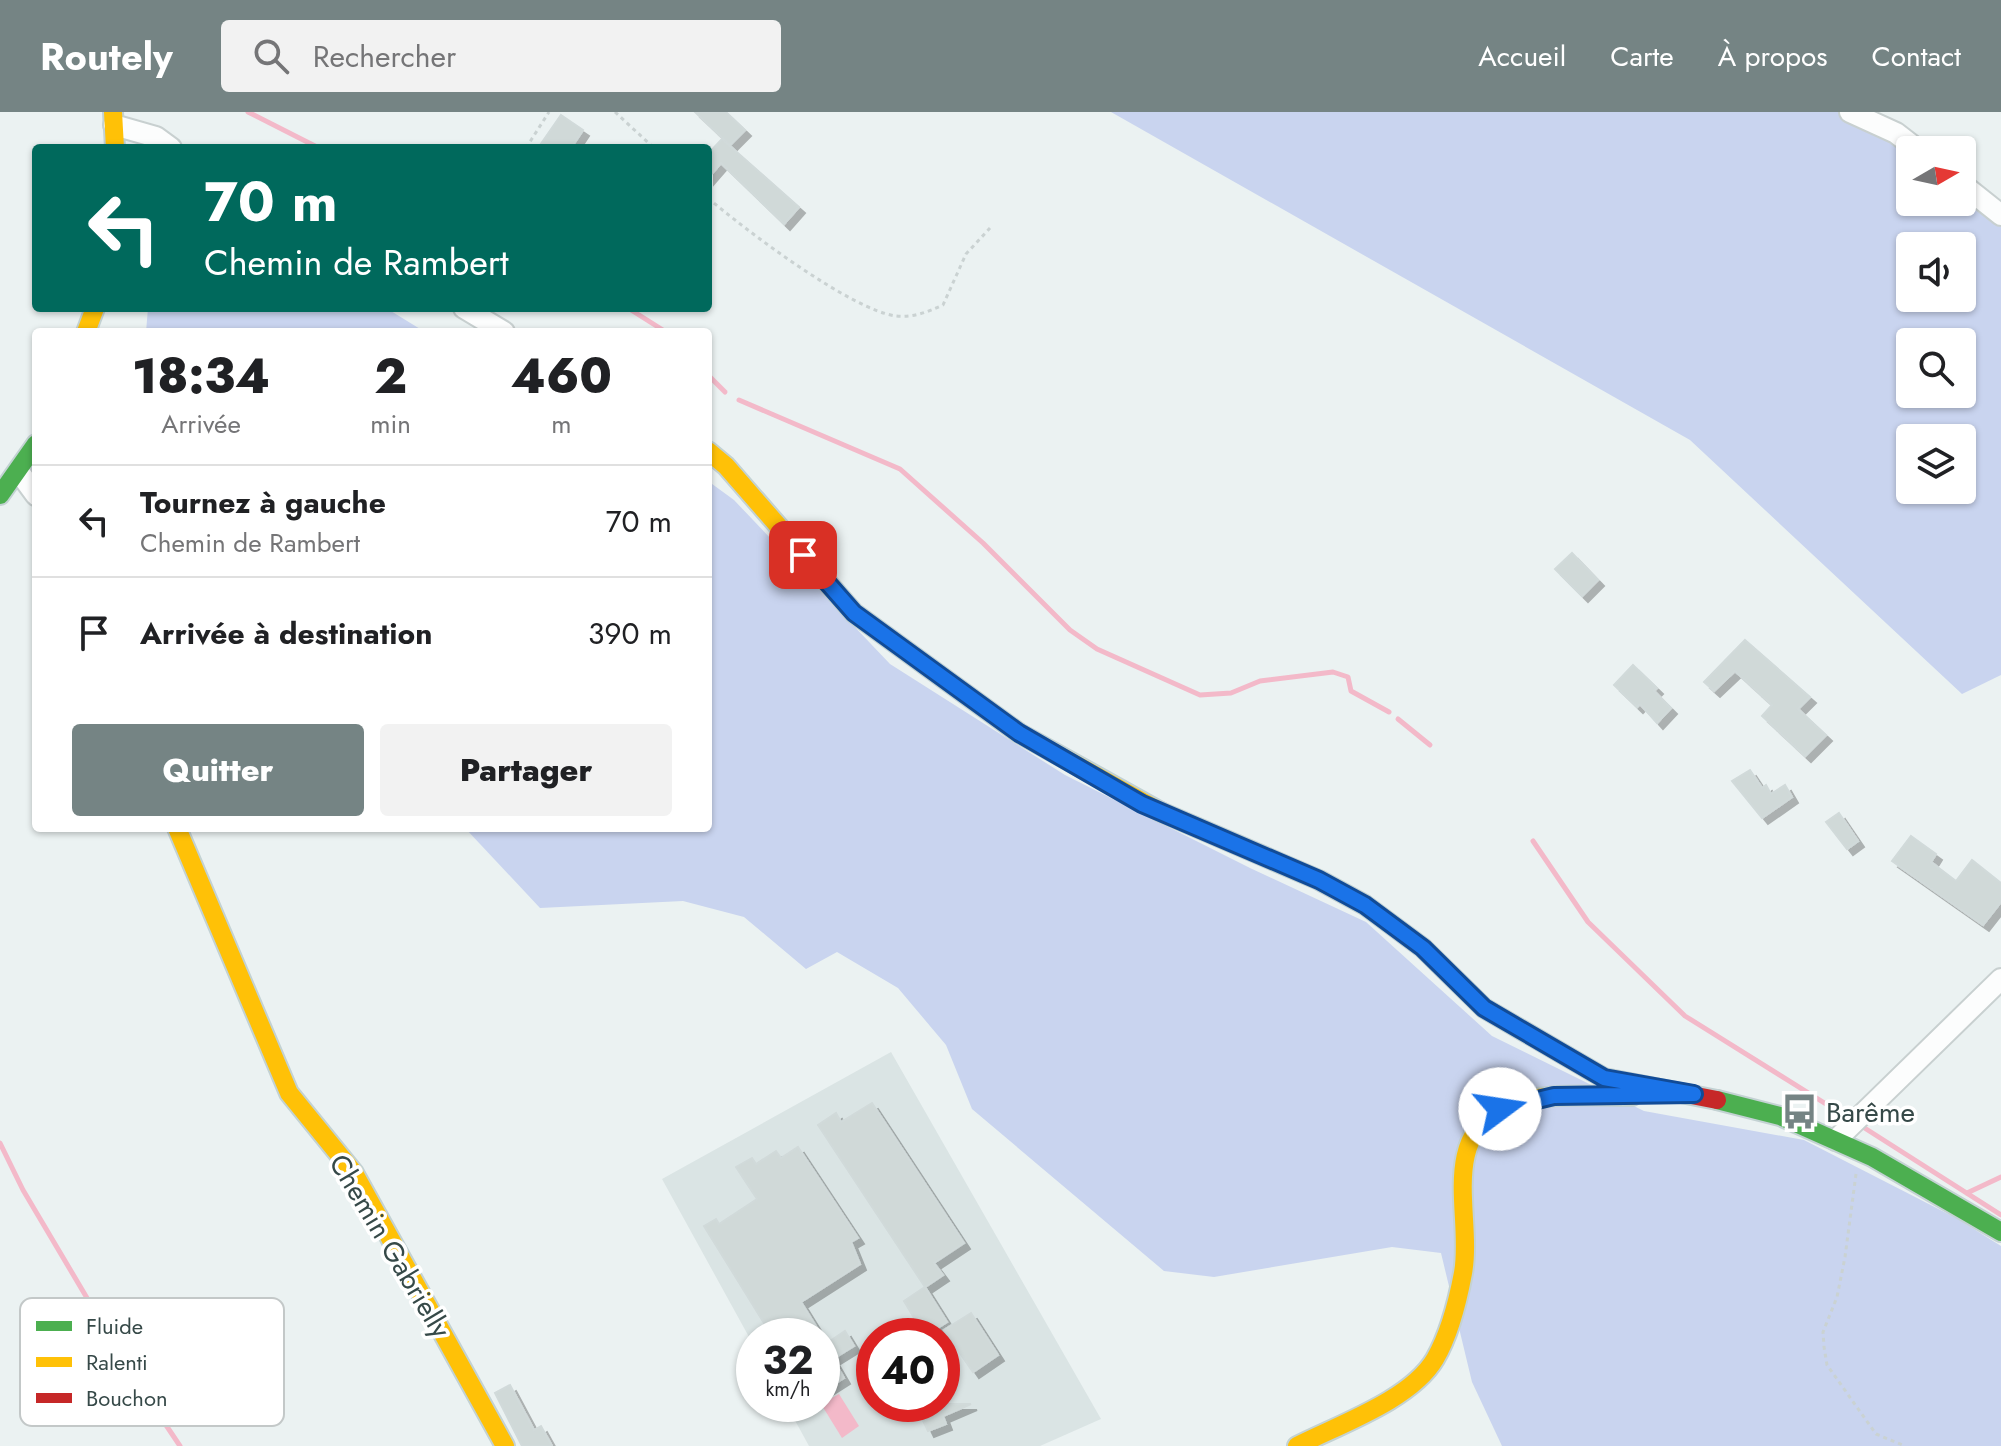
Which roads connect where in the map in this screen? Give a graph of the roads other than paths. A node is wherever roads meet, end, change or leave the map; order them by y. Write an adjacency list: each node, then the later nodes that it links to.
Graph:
1 (1850, 112): 3 (street)
2 (114, 118): 4 (street); 5 (street)
3 (1900, 136)
4 (115, 144)
5 (166, 144)
6 (1976, 195): 7 (street)
7 (2001, 215)
8 (471, 312): 9 (street)
9 (497, 328)
10 (32, 451): 12 (street)
11 (712, 454): 17 (street)
12 (19, 472): 13 (street); 14 (street)
13 (32, 490)
14 (0, 495)
15 (179, 832): 20 (street, Chemin Gabrielly)
16 (2001, 979): 18 (street)
17 (1694, 1094): 18 (street); 21 (street)
18 (1836, 1140): 19 (street)
19 (2001, 1232)
20 (505, 1446)
21 (1297, 1446)

